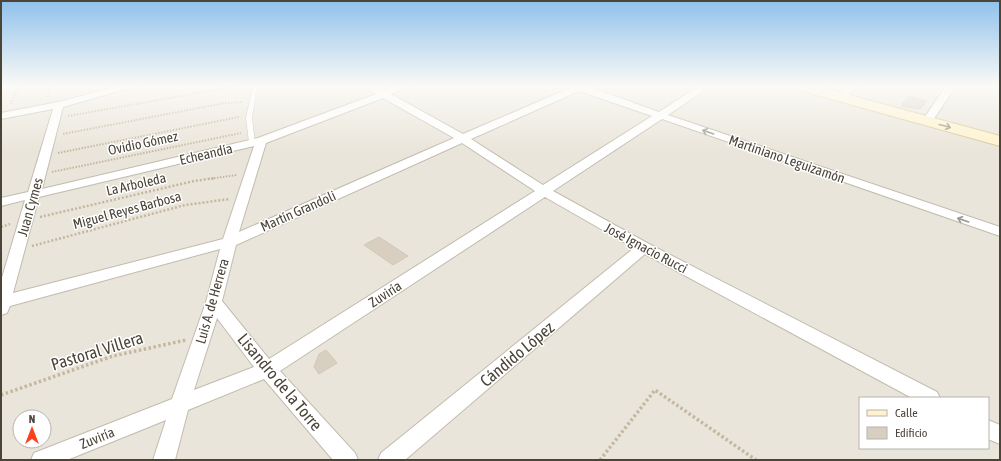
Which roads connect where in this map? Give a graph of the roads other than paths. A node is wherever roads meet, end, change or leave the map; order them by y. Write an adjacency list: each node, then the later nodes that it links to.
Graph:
1 (45, 108): 11 (street)
2 (58, 108): 18 (street, Juan Cymes)
3 (251, 108): 14 (lane)
4 (344, 108): 14 (street, Echeandía)
5 (408, 108): 15 (street, José Ignacio Rucci)
6 (533, 108): 15 (street, Martín Grandoli)
7 (635, 108): 12 (street, Martiniano Leguizamón)
8 (672, 108): 12 (street, Zuviría)
9 (876, 108): 13 (street)
10 (936, 108): 13 (street)
11 (4, 115)
12 (659, 116): 17 (street, Zuviría); 20 (street, Martiniano Leguizamón, one-way to 12)
13 (927, 121): 16 (street, one-way to 16)
14 (254, 138): 18 (street, Echeandía); 21 (street, Luis A. de Herrera)
15 (463, 139): 17 (street, José Ignacio Rucci); 21 (street, Martín Grandoli)
16 (1000, 141)
17 (544, 191): 22 (street, José Ignacio Rucci); 25 (street, Zuviría)
18 (34, 195): 19 (street, Echeandía); 24 (street, Juan Cymes)
19 (1, 202)
20 (1000, 232)
21 (229, 242): 23 (street, Luis A. de Herrera); 24 (street, Martín Grandoli)
22 (644, 247): 26 (street, José Ignacio Rucci); 33 (street, Cándido López)
23 (214, 302): 25 (street, Lisandro de la Torre); 27 (street, Luis A. de Herrera)
24 (2, 306)
25 (267, 370): 27 (street, Zuviría); 32 (street, Lisandro de la Torre)
26 (928, 397)
27 (180, 405): 30 (street, Zuviría); 31 (street, Luis A. de Herrera)
28 (989, 430): 29 (street)
29 (1000, 435)
30 (42, 460)
31 (164, 460)
32 (347, 460)
33 (389, 460)

